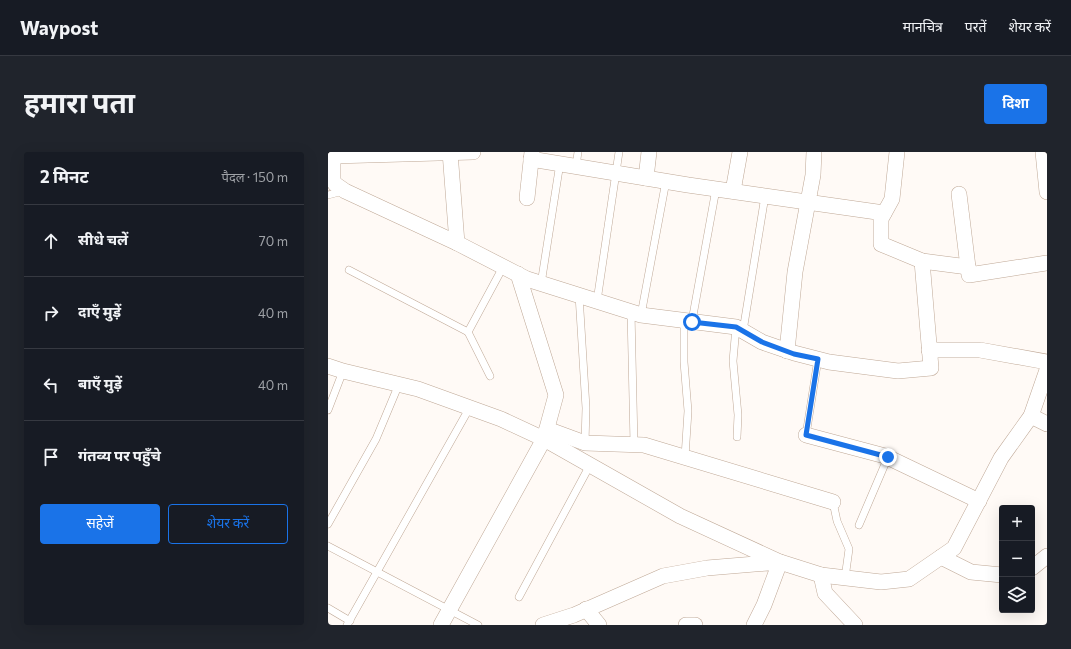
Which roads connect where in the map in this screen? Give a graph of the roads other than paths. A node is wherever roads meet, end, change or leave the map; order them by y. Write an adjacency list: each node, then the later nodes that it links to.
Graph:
1 (450, 152): 2 (street); 9 (street); 26 (street)
2 (473, 152)
3 (619, 152): 13 (lane)
4 (650, 152): 14 (street)
5 (740, 152): 18 (street)
6 (814, 152): 24 (street)
7 (897, 152): 25 (street)
8 (1043, 152): 19 (street)
9 (333, 154): 17 (street)
10 (531, 155): 12 (street); 23 (street)
11 (577, 159): 12 (street); 13 (street)
12 (560, 164): 33 (lane)
13 (615, 173): 14 (street); 35 (lane)
14 (646, 178): 15 (street)
15 (666, 181): 16 (street); 36 (lane)
16 (716, 189): 18 (street); 37 (lane)
17 (345, 191): 21 (lane); 26 (street)
18 (733, 191): 22 (street)
19 (1047, 192)
20 (959, 194): 29 (street)
21 (328, 195)
22 (765, 196): 24 (street); 38 (lane)
23 (527, 198)
24 (808, 202): 25 (street); 41 (street)
25 (884, 213): 27 (street)
26 (457, 243): 30 (street)
27 (922, 261): 29 (street); 40 (street)
28 (1047, 263): 29 (street)
29 (968, 266)
30 (503, 267): 32 (street); 39 (lane)
31 (350, 270): 39 (lane)
32 (518, 274): 33 (street); 53 (street)
33 (541, 284): 34 (street)
34 (579, 295): 35 (street); 56 (lane)
35 (597, 301): 36 (street)
36 (636, 313): 37 (street); 57 (lane)
37 (688, 321): 38 (street); 58 (lane)
38 (739, 329): 41 (street); 55 (lane)
39 (468, 332): 47 (lane)
40 (929, 350): 42 (street); 43 (street)
41 (787, 351): 42 (street)
42 (818, 359): 54 (lane)
43 (1047, 362)
44 (328, 366): 46 (street)
45 (1047, 370): 51 (street)
46 (343, 371): 48 (street); 50 (lane)
47 (490, 376)
48 (399, 384): 49 (street); 63 (lane)
49 (470, 408): 53 (street); 70 (lane)
50 (328, 410)
51 (1031, 416): 52 (street); 61 (street)
52 (1047, 424)
53 (546, 434): 56 (street); 60 (street); 77 (street)
54 (806, 435): 59 (street)
55 (737, 437)
56 (585, 443): 57 (street)
57 (634, 444): 58 (street)
58 (685, 457): 62 (street)
59 (888, 457): 61 (street); 64 (lane)
60 (590, 465): 68 (street); 74 (lane)
61 (979, 501): 67 (street)
62 (833, 502): 73 (lane)
63 (328, 524)
64 (859, 525)
65 (328, 546): 70 (lane)
66 (1047, 556): 69 (street)
67 (942, 557): 72 (street); 73 (street)
68 (780, 562): 71 (street); 76 (street); 85 (street)
69 (1035, 566)
70 (378, 572): 77 (lane); 78 (lane)
71 (821, 575): 73 (street); 86 (street)
72 (999, 575)
73 (845, 578)
74 (519, 596)
75 (328, 608): 78 (lane)
76 (586, 609): 81 (street); 82 (street)
77 (450, 610): 79 (street); 80 (lane)
78 (349, 623)
79 (441, 625)
80 (478, 625)
81 (543, 625)
82 (599, 625)
83 (686, 625): 84 (street)
84 (695, 625)
85 (754, 625)
86 (855, 625)

